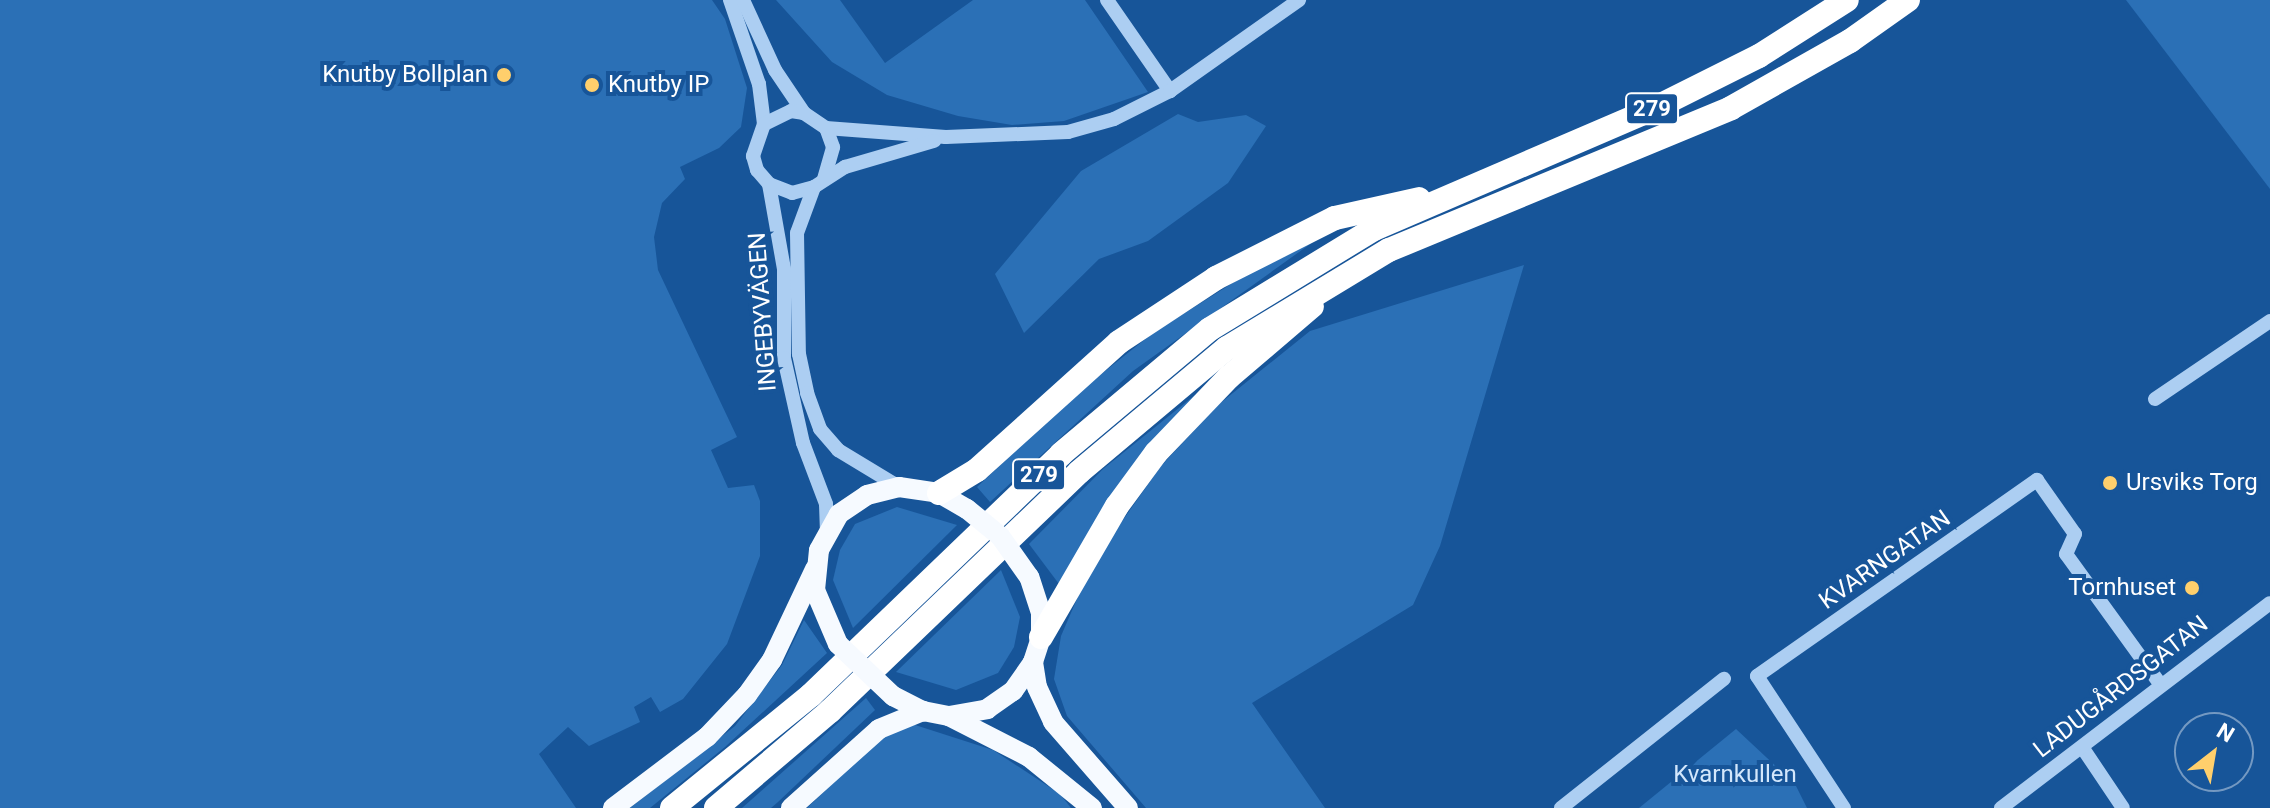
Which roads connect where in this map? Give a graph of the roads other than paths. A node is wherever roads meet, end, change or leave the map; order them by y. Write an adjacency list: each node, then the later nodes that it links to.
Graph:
1 (730, 0): 9 (street)
2 (743, 0): 8 (street)
3 (1107, 0): 7 (street)
4 (1299, 0): 7 (street)
5 (1847, 0): 14 (highway, 279)
6 (1908, 0): 15 (highway, 279)
7 (1170, 91): 11 (street)
8 (804, 113): 9 (street); 10 (street)
9 (764, 124): 13 (street)
10 (826, 128): 11 (street); 12 (street)
11 (946, 137): 12 (street)
12 (819, 183): 13 (street); 18 (street, INGEBYVÄGEN)
13 (769, 184): 20 (street, INGEBYVÄGEN)
14 (1445, 195): 19 (highway); 31 (highway, 279)
15 (1357, 268): 23 (highway); 32 (highway, 279)
16 (2270, 321): 17 (street)
17 (2155, 399)
18 (899, 487): 19 (main road); 20 (main road)
19 (939, 493): 23 (main road, bridge)
20 (827, 529): 21 (main road)
21 (815, 569): 27 (main road, bridge); 30 (main road)
22 (2270, 603): 26 (street, LADUGÅRDSGATAN)
23 (1041, 637): 24 (main road)
24 (1033, 662): 28 (main road); 35 (main road)
25 (1724, 679): 36 (street)
26 (2160, 684): 29 (street, LADUGÅRDSGATAN); 37 (street, KVARNGATAN)
27 (923, 711): 28 (main road); 33 (main road)
28 (949, 716): 34 (main road)
29 (2082, 747): 38 (street, LADUGÅRDSGATAN); 39 (street)
30 (613, 808)
31 (672, 808)
32 (716, 808)
33 (791, 808)
34 (1092, 808)
35 (1128, 808)
36 (1561, 808)
37 (1844, 808)
38 (2001, 808)
39 (2123, 808)

